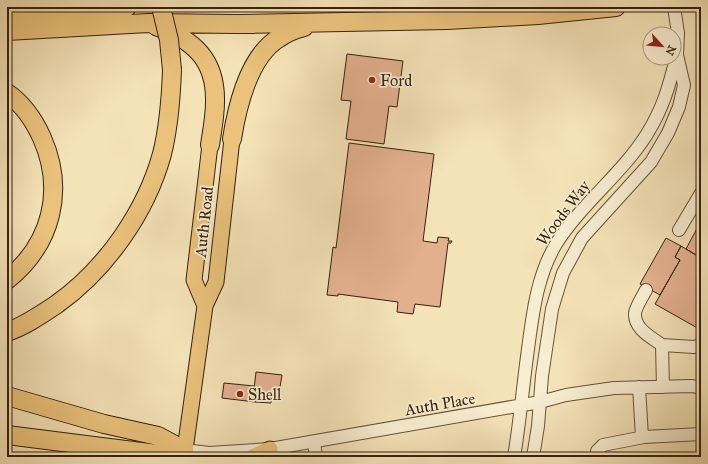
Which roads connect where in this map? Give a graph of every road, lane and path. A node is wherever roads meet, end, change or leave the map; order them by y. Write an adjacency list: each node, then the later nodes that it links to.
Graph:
1 (127, 7): 5 (highway)
2 (161, 7): 20 (highway, bridge)
3 (616, 7): 7 (highway)
4 (674, 7): 8 (street, Woods Way)
5 (7, 15)
6 (148, 23): 7 (highway); 9 (highway); 14 (highway)
7 (319, 23): 13 (highway)
8 (677, 26)
9 (7, 31)
10 (674, 66): 28 (street, Woods Way)
11 (680, 66): 27 (street, Woods Way)
12 (7, 93): 17 (highway)
13 (232, 140): 19 (main road, Auth Road)
14 (210, 145): 19 (main road, Auth Road)
15 (701, 193): 16 (street)
16 (679, 230)
17 (7, 280)
18 (646, 290): 22 (street)
19 (205, 306): 35 (main road, Auth Road)
20 (7, 332)
21 (701, 344): 22 (street)
22 (662, 345): 24 (street)
23 (639, 387): 24 (street, Auth Place); 27 (street, Auth Place); 31 (street)
24 (663, 387): 25 (street, Auth Place)
25 (701, 388)
26 (7, 396): 35 (highway)
27 (540, 402): 28 (street, Auth Place); 40 (street, Woods Way)
28 (522, 405): 33 (street, Auth Place); 39 (street, Woods Way)
29 (701, 434): 31 (street)
30 (7, 435): 32 (highway)
31 (644, 437): 41 (street)
32 (32, 438): 35 (highway); 36 (highway)
33 (314, 442): 34 (street, Auth Place); 38 (street)
34 (270, 449): 35 (street, Auth Place); 37 (main road)
35 (184, 454)
36 (101, 457)
37 (252, 457)
38 (316, 457)
39 (514, 457)
40 (533, 457)
41 (597, 457)

